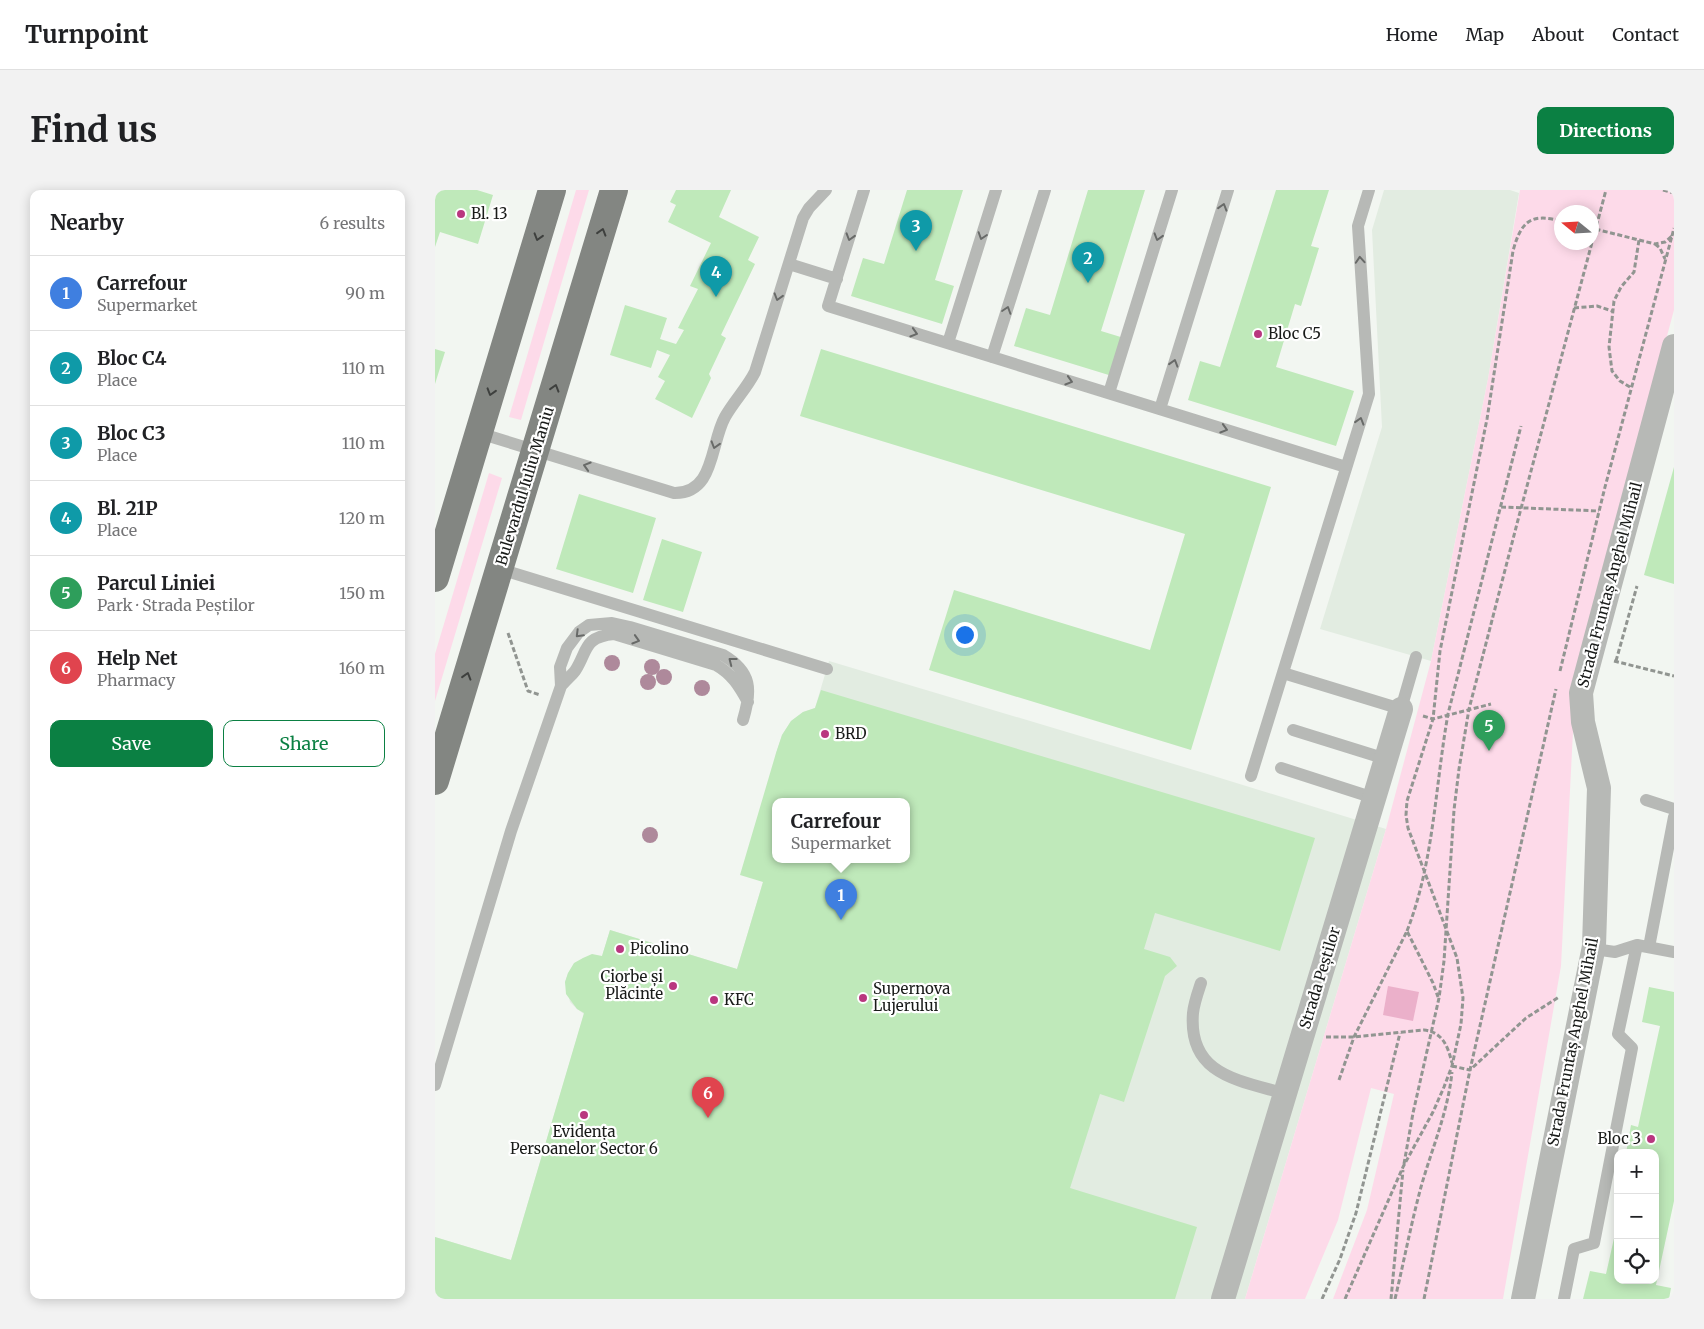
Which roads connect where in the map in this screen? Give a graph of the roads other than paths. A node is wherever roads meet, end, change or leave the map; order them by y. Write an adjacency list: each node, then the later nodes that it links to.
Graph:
1 (552, 190): 17 (main road, one-way to 17)
2 (614, 190): 18 (main road, Bulevardul Iuliu Maniu, one-way to 2)
3 (826, 190): 10 (lane)
4 (864, 190): 11 (lane, one-way to 11)
5 (996, 190): 12 (lane, one-way to 12)
6 (1045, 190): 14 (lane, one-way to 6)
7 (1173, 190): 15 (lane, one-way to 15)
8 (1228, 190): 16 (lane, one-way to 8)
9 (1369, 190): 19 (lane, one-way to 9)
10 (789, 264): 11 (lane); 18 (lane, one-way to 18)
11 (837, 279): 12 (lane, one-way to 12)
12 (948, 343): 14 (lane)
13 (1674, 346): 39 (street, Strada Fruntaș Anghel Mihail)
14 (992, 357): 15 (lane, one-way to 15)
15 (1109, 393): 16 (lane)
16 (1160, 409): 19 (lane, one-way to 19)
17 (479, 433): 18 (lane); 21 (main road)
18 (535, 451): 20 (main road, Bulevardul Iuliu Maniu)
19 (1346, 467): 24 (lane)
20 (500, 569): 23 (lane); 33 (main road, Bulevardul Iuliu Maniu, one-way to 20)
21 (435, 578)
22 (1416, 656): 27 (lane, Strada Peștilor)
23 (827, 669)
24 (1283, 673): 27 (lane); 32 (lane)
25 (561, 686): 26 (lane, one-way to 26); 26 (lane, one-way to 25); 42 (lane)
26 (748, 703): 28 (lane)
27 (1401, 709): 30 (street, Strada Peștilor)
28 (743, 720)
29 (1293, 730): 30 (lane)
30 (1385, 759): 34 (street, Strada Peștilor)
31 (1281, 768): 34 (lane)
32 (1251, 776)
33 (435, 782)
34 (1374, 798): 43 (street, Strada Peștilor)
35 (1646, 800): 36 (lane)
36 (1674, 809)
37 (1674, 817): 38 (lane)
38 (1643, 946): 39 (lane); 40 (lane); 46 (lane)
39 (1594, 949): 45 (street, Strada Fruntaș Anghel Mihail)
40 (1674, 952)
41 (1201, 983): 43 (lane)
42 (435, 1085)
43 (1286, 1094): 44 (street, Strada Peștilor)
44 (1223, 1299)
45 (1523, 1299)
46 (1564, 1299)

